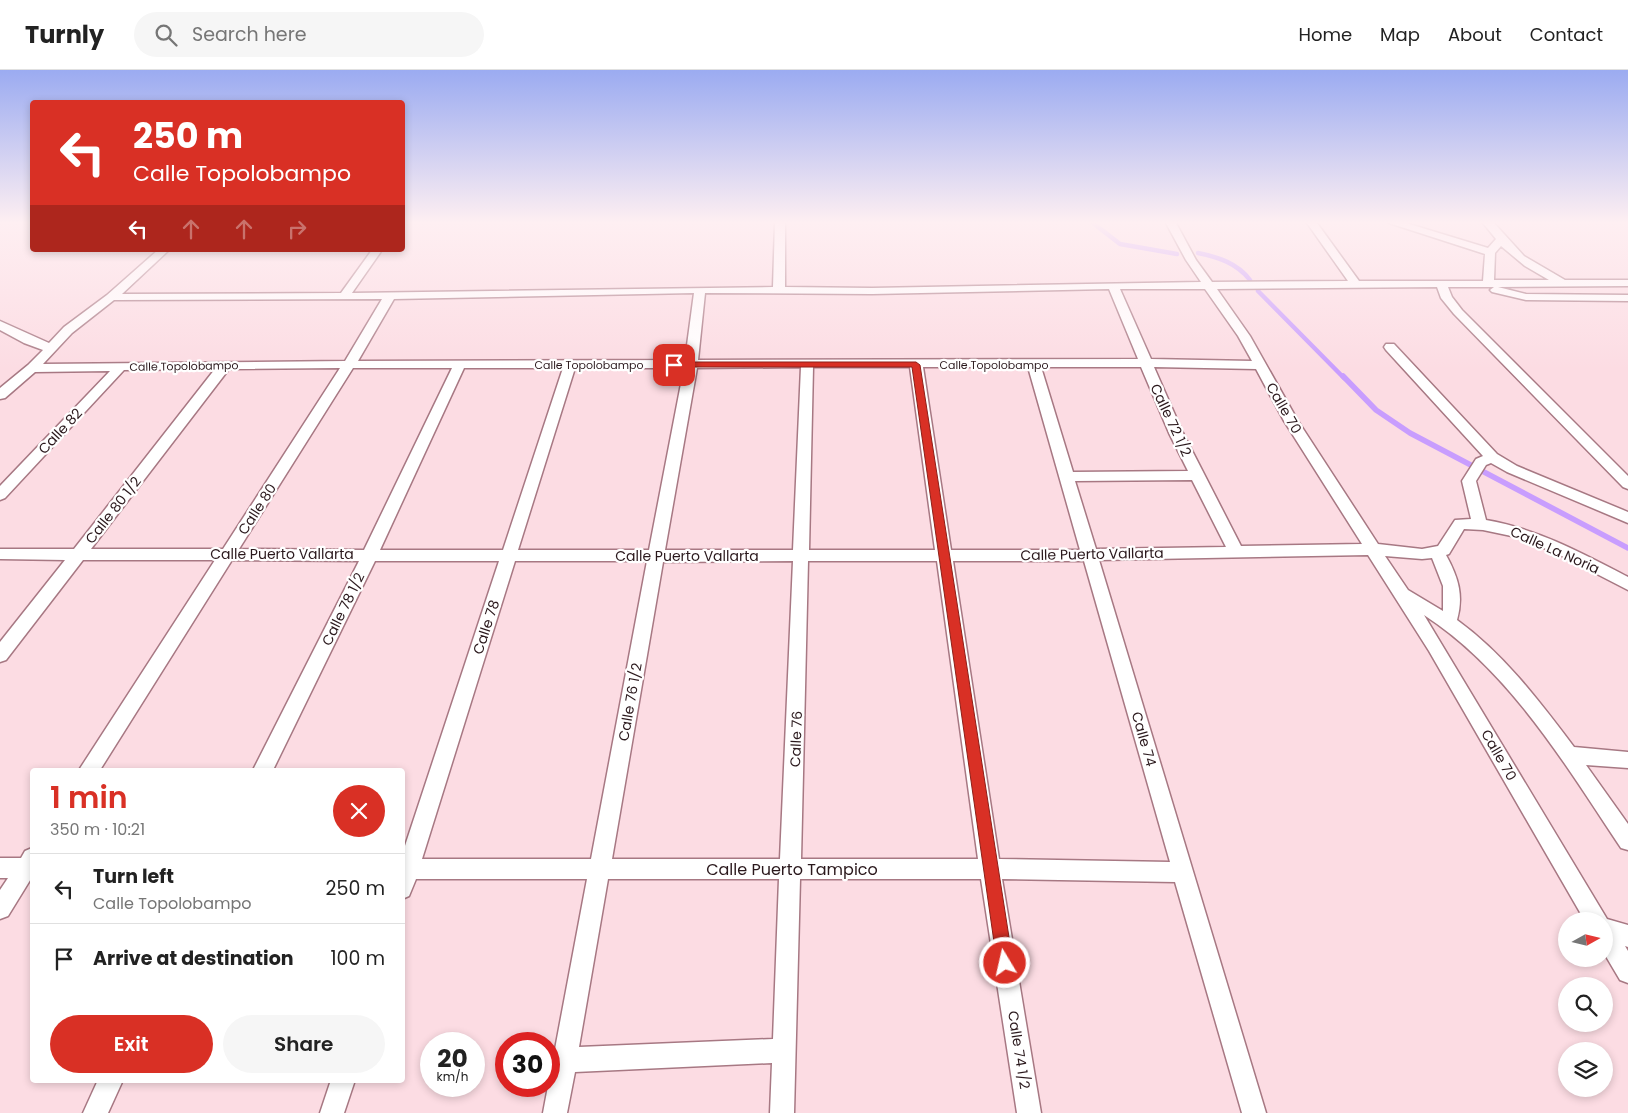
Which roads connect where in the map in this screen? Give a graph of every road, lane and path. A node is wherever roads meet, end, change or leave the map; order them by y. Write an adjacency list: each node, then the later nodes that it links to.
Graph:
1 (140, 272): 20 (street)
2 (361, 272): 18 (street)
3 (779, 272): 17 (street)
4 (1199, 272): 15 (street, Calle 70)
5 (1346, 272): 9 (street)
6 (1488, 272): 12 (street)
7 (1542, 272): 13 (street)
8 (1628, 283): 13 (street)
9 (1354, 284): 10 (street); 15 (street)
10 (1441, 284): 11 (street); 41 (street)
11 (1477, 284): 12 (street); 21 (street)
12 (1489, 284): 13 (street)
13 (1565, 284)
14 (1112, 286): 15 (street); 17 (street); 25 (street, Calle 72 1/2)
15 (1209, 286): 33 (street, Calle 70)
16 (700, 290): 17 (street); 19 (street); 29 (street, Calle 76 1/2)
17 (779, 290)
18 (344, 296): 19 (street); 20 (street)
19 (390, 296): 27 (street, Calle 80)
20 (110, 298): 24 (street)
21 (1628, 298)
22 (0, 325): 24 (street)
23 (1390, 347): 38 (street)
24 (50, 348): 36 (street)
25 (1146, 363): 32 (street, Calle Topolobampo); 33 (street, Calle Topolobampo); 39 (street, Calle 72 1/2)
26 (225, 365): 27 (street, Calle Topolobampo); 35 (street, Calle Topolobampo); 49 (street, Calle 80 1/2)
27 (349, 365): 34 (street, Calle Topolobampo); 50 (street, Calle 80)
28 (570, 365): 29 (street, Calle Topolobampo); 34 (street, Calle Topolobampo); 52 (street, Calle 78)
29 (691, 365): 30 (street, Calle Topolobampo); 55 (street, Calle 76 1/2)
30 (808, 365): 31 (street, Calle Topolobampo); 56 (street, Calle 76)
31 (916, 365): 32 (street, Calle Topolobampo); 53 (street, Calle 74 1/2)
32 (1034, 365): 40 (street, Calle 74)
33 (1260, 365): 45 (street, Calle 70)
34 (459, 366): 51 (street, Calle 78 1/2)
35 (120, 367): 36 (street, Calle Topolobampo); 42 (street, Calle 82)
36 (32, 368): 37 (street)
37 (0, 395)
38 (1486, 460): 43 (street); 44 (street)
39 (1197, 475): 40 (street); 47 (street, Calle 72 1/2)
40 (1067, 477): 54 (street, Calle 74)
41 (1628, 484)
42 (0, 495)
43 (1628, 518)
44 (1479, 523): 46 (street, Calle La Noria); 57 (street, Calle La Noria)
45 (1373, 549): 46 (street); 47 (street, Calle Puerto Vallarta); 58 (street, Calle 70)
46 (1436, 551): 59 (street)
47 (1236, 552): 54 (street, Calle Puerto Vallarta)
48 (0, 554): 49 (street, Calle Puerto Vallarta)
49 (79, 554): 50 (street, Calle Puerto Vallarta); 60 (street, Calle 80 1/2)
50 (228, 554): 51 (street, Calle Puerto Vallarta); 63 (street, Calle 80)
51 (370, 554): 52 (street, Calle Puerto Vallarta); 64 (street, Calle 78 1/2)
52 (509, 555): 55 (street, Calle Puerto Vallarta); 69 (street, Calle 78)
53 (945, 555): 54 (street, Calle Puerto Vallarta); 56 (street, Calle Puerto Vallarta); 71 (street, Calle 74 1/2)
54 (1090, 555): 73 (street, Calle 74)
55 (657, 556): 56 (street, Calle Puerto Vallarta); 70 (street, Calle 76 1/2)
56 (801, 556): 72 (street, Calle 76)
57 (1628, 584)
58 (1399, 591): 59 (street, Calle 70); 75 (street, Calle 70)
59 (1448, 623): 61 (street, Calle 70)
60 (0, 655)
61 (1570, 755): 62 (street); 65 (street, Calle 70)
62 (1628, 760)
63 (90, 768)
64 (264, 768)
65 (1628, 841)
66 (30, 864): 68 (street)
67 (30, 865): 74 (street)
68 (0, 868)
69 (406, 869): 70 (street, Calle Puerto Tampico)
70 (599, 869): 72 (street, Calle Puerto Tampico); 81 (street, Calle 76 1/2)
71 (990, 869): 72 (street, Calle Puerto Tampico); 73 (street, Calle Puerto Tampico); 88 (street, Calle 74 1/2)
72 (792, 870): 80 (street, Calle 76)
73 (1182, 872): 89 (street, Calle 74)
74 (0, 909)
75 (1592, 912)
76 (1613, 933): 77 (street)
77 (1628, 936)
78 (1613, 946): 79 (street)
79 (1628, 972)
80 (784, 1050): 81 (street); 87 (street, Calle 76)
81 (565, 1060): 86 (street, Calle 76 1/2)
82 (110, 1083): 84 (street)
83 (342, 1083): 85 (street)
84 (95, 1113)
85 (332, 1113)
86 (556, 1113)
87 (782, 1113)
88 (1029, 1113)
89 (1254, 1113)

